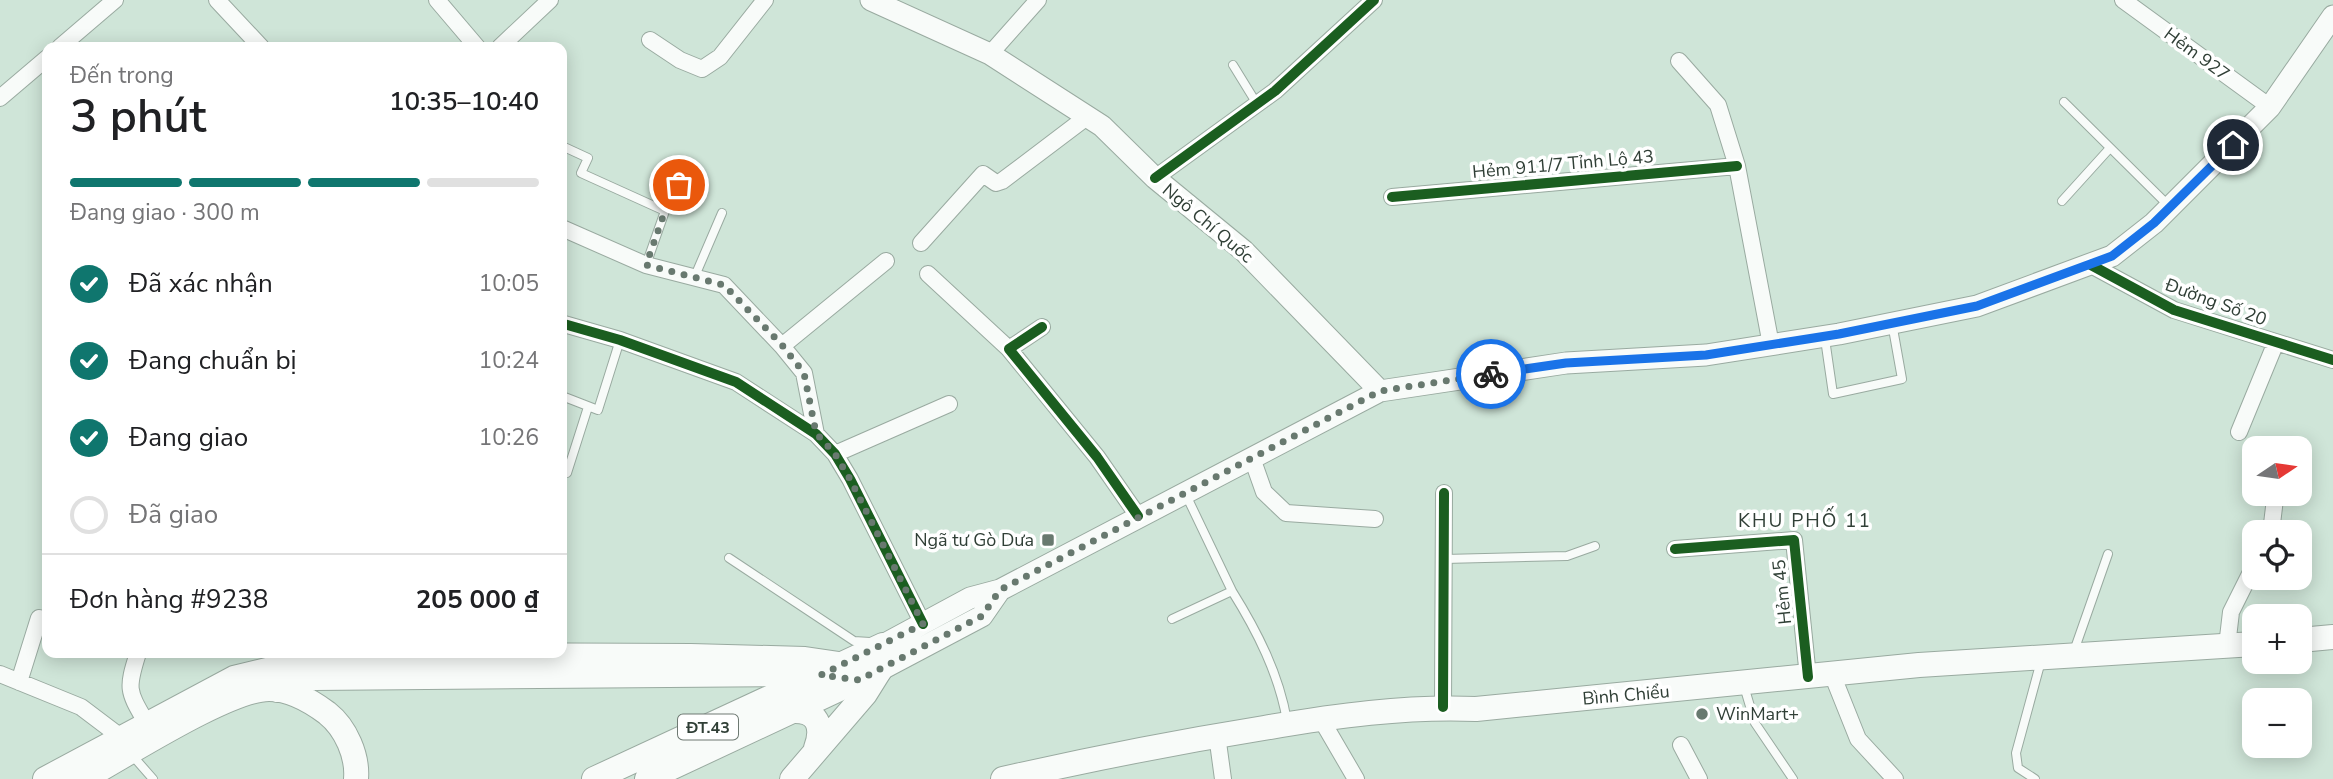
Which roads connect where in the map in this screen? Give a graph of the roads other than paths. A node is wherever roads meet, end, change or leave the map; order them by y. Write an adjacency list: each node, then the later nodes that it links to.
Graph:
1 (115, 0): 12 (street)
2 (217, 0): 13 (street)
3 (437, 0): 14 (street)
4 (550, 0): 15 (street)
5 (765, 0): 11 (street)
6 (871, 0): 16 (main road, Ngô Chí Quốc)
7 (1038, 0): 16 (street)
8 (1374, 0): 22 (street)
9 (2123, 0): 23 (street, Hẻm 927)
10 (2333, 16): 23 (main road, ĐT.43)
11 (650, 40)
12 (66, 42)
13 (256, 42)
14 (473, 42)
15 (504, 42)
16 (990, 54): 24 (main road, Ngô Chí Quốc)
17 (1679, 61): 27 (street)
18 (42, 62): 20 (street)
19 (1233, 65): 22 (lane)
20 (0, 98)
21 (2064, 102): 26 (lane)
22 (1257, 104): 28 (street)
23 (2270, 107): 32 (main road, ĐT.43)
24 (1088, 117): 28 (main road, Ngô Chí Quốc); 36 (street)
25 (567, 148): 33 (lane)
26 (2110, 148): 31 (lane); 32 (lane)
27 (1737, 166): 30 (street, Hẻm 911/7 Tỉnh Lộ 43); 49 (street)
28 (1155, 178): 52 (main road, Ngô Chí Quốc)
29 (695, 194): 33 (lane)
30 (1392, 197)
31 (2062, 201)
32 (2170, 207): 39 (main road, ĐT.43)
33 (665, 211): 38 (lane)
34 (722, 213): 41 (lane)
35 (567, 231): 38 (street)
36 (921, 243)
37 (886, 261): 48 (street)
38 (646, 265): 41 (street)
39 (2091, 265): 42 (main road, ĐT.43); 47 (street, Đường Số 20)
40 (928, 274): 50 (street)
41 (695, 276): 48 (street)
42 (1892, 323): 45 (main road, ĐT.43); 45 (lane)
43 (567, 325): 46 (street)
44 (1042, 327): 50 (street)
45 (1825, 337): 49 (main road, ĐT.43)
46 (620, 340): 55 (lane); 57 (street)
47 (2276, 342): 51 (street, Đường Số 20); 56 (street)
48 (782, 345): 57 (street)
49 (1771, 345): 52 (main road, ĐT.43)
50 (1009, 349): 63 (street)
51 (2333, 360)
52 (1380, 391): 59 (main road, ĐT.43)
53 (567, 398): 55 (lane)
54 (949, 404): 58 (street)
55 (588, 407): 60 (lane)
56 (2239, 432)
57 (816, 433): 58 (street)
58 (835, 454): 75 (street)
59 (1252, 458): 61 (main road, ĐT.43); 64 (street)
60 (567, 472)
61 (1184, 492): 63 (main road, ĐT.43); 72 (lane)
62 (1444, 494): 69 (street)
63 (1138, 516): 70 (main road, ĐT.43)
64 (1375, 519)
65 (1595, 546): 69 (lane)
66 (1675, 550): 89 (street, Hẻm 45)
67 (2108, 554): 82 (lane)
68 (729, 558): 78 (lane)
69 (1444, 559): 93 (street)
70 (1000, 590): 75 (main road, ĐT.43); 86 (main road, ĐT.43)
71 (2242, 590): 80 (street)
72 (1232, 591): 74 (lane); 96 (lane)
73 (38, 618): 90 (street)
74 (1172, 619)
75 (923, 624): 78 (main road, ĐT.43)
76 (2333, 638): 77 (main road)
77 (2312, 639)
78 (883, 645): 86 (main road, ĐT.43)
79 (2242, 645): 80 (main road, Bình Chiểu)
80 (2227, 646): 82 (main road, Bình Chiểu)
81 (567, 656): 86 (main road)
82 (2072, 657): 85 (main road, Bình Chiểu)
83 (137, 658): 97 (street)
84 (378, 658): 97 (main road)
85 (2042, 659): 89 (main road, Bình Chiểu); 116 (lane)
86 (861, 671): 88 (main road); 94 (main road, ĐT.43); 101 (main road, ĐT.43)
87 (0, 674): 90 (street)
88 (821, 675): 92 (main road); 107 (main road, ĐT.43)
89 (1820, 676): 91 (main road, Bình Chiểu); 115 (street)
90 (19, 681): 100 (street)
91 (1743, 684): 93 (main road, Bình Chiểu); 114 (lane)
92 (277, 690): 97 (main road); 106 (main road)
93 (1443, 707): 95 (main road, Bình Chiểu)
94 (793, 711): 101 (main road); 108 (main road, ĐT.43)
95 (1321, 719): 96 (main road, Bình Chiểu); 112 (street)
96 (1288, 724): 98 (main road, Bình Chiểu)
97 (152, 732): 100 (main road)
98 (1217, 735): 102 (main road, Bình Chiểu); 111 (street)
99 (1681, 745): 113 (street)
100 (126, 746): 103 (main road); 104 (main road); 105 (lane)
101 (816, 748): 109 (main road, ĐT.43)
102 (1065, 772): 110 (main road, Bình Chiểu)
103 (44, 779)
104 (83, 779)
105 (153, 779)
106 (356, 779)
107 (594, 779)
108 (647, 779)
109 (792, 779)
110 (1003, 779)
111 (1223, 779)
112 (1356, 779)
113 (1699, 779)
114 (1793, 779)
115 (1895, 779)
116 (2035, 779)

